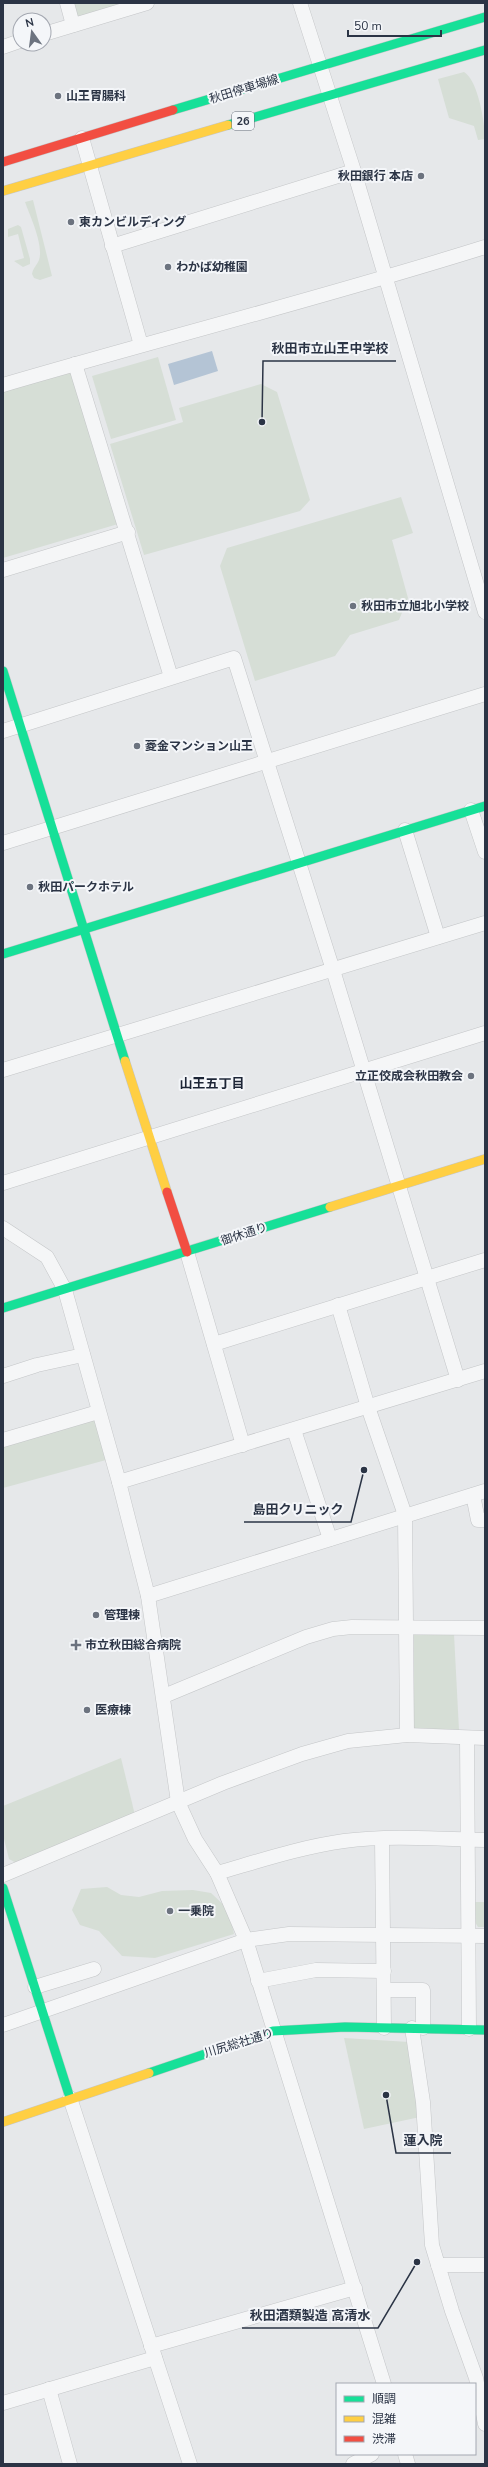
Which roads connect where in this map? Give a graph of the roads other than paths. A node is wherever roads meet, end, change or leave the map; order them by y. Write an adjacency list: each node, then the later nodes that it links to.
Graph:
1 (67, 3): 5 (street)
2 (147, 3): 5 (street)
3 (300, 3): 8 (street)
4 (480, 18): 8 (street, 秋田停車場線)
5 (73, 25): 6 (street)
6 (52, 32)
7 (484, 49): 9 (street, 26)
8 (320, 65): 9 (street); 10 (street, 秋田停車場線)
9 (330, 95): 12 (street, 26); 13 (street)
10 (82, 138): 11 (street, 秋田停車場線); 12 (street)
11 (3, 162)
12 (90, 166): 14 (street, 26); 15 (street)
13 (354, 171): 15 (street); 17 (street)
14 (3, 191)
15 (112, 246): 18 (street)
16 (485, 246): 17 (street)
17 (386, 278): 18 (street); 23 (street)
18 (141, 344): 19 (street)
19 (75, 364): 20 (street); 21 (street)
20 (3, 385)
21 (128, 532): 22 (street); 26 (street)
22 (3, 570)
23 (479, 574): 24 (street)
24 (485, 612)
25 (3, 671): 28 (street)
26 (171, 678): 28 (street); 30 (street)
27 (485, 694): 30 (street)
28 (21, 726): 29 (street); 33 (street)
29 (3, 731)
30 (268, 762): 33 (street); 37 (street)
31 (485, 806): 32 (street)
32 (472, 810): 34 (street); 36 (street)
33 (53, 828): 35 (street); 39 (street)
34 (405, 830): 37 (street); 40 (street)
35 (3, 843)
36 (485, 852)
37 (299, 863): 39 (street); 42 (street)
38 (485, 923): 40 (street)
39 (84, 930): 41 (street); 44 (street)
40 (438, 937): 42 (street)
41 (3, 954)
42 (333, 970): 44 (street); 46 (street)
43 (485, 1033): 46 (street)
44 (117, 1036): 45 (street); 47 (street)
45 (3, 1070)
46 (362, 1071): 47 (street); 50 (street)
47 (149, 1139): 49 (street); 52 (street)
48 (485, 1159): 50 (street, 御休通り)
49 (3, 1183)
50 (398, 1185): 52 (street, 御休通り); 54 (street)
51 (3, 1228): 55 (street)
52 (187, 1252): 55 (street, 御休通り); 58 (street)
53 (485, 1260): 54 (street)
54 (428, 1277): 56 (street); 62 (street)
55 (65, 1290): 57 (street, 御休通り); 59 (street)
56 (338, 1305): 58 (street); 63 (street)
57 (3, 1308)
58 (214, 1344): 67 (street)
59 (83, 1355): 61 (street); 64 (street)
60 (485, 1371): 62 (street)
61 (3, 1376)
62 (458, 1380): 63 (street)
63 (368, 1407): 65 (street); 70 (street)
64 (98, 1412): 66 (street); 68 (street)
65 (294, 1430): 67 (street); 72 (street)
66 (3, 1440)
67 (243, 1445): 68 (street)
68 (119, 1482): 73 (street)
69 (479, 1493): 70 (street); 71 (street)
70 (406, 1515): 72 (street); 74 (street)
71 (485, 1520)
72 (330, 1539): 73 (street)
73 (148, 1596): 76 (street)
74 (406, 1628): 75 (street); 76 (street); 77 (street)
75 (485, 1628)
76 (164, 1696): 80 (street)
77 (408, 1735): 78 (street); 80 (street)
78 (466, 1738): 79 (street); 82 (street)
79 (485, 1738)
80 (178, 1802): 84 (street); 85 (street)
81 (382, 1839): 82 (street); 84 (street); 87 (street)
82 (467, 1840): 83 (street); 88 (street)
83 (485, 1840)
84 (217, 1873): 90 (street)
85 (3, 1875)
86 (3, 1888): 94 (street)
87 (384, 1935): 88 (street); 90 (street); 92 (street)
88 (468, 1936): 89 (street); 100 (street)
89 (485, 1936)
90 (246, 1940): 93 (street); 96 (street)
91 (94, 1969): 94 (street)
92 (384, 1971): 93 (street); 95 (street)
93 (258, 1981): 102 (street)
94 (35, 1987): 96 (street)
95 (384, 1990): 98 (street); 99 (street)
96 (43, 2012): 97 (street); 103 (street)
97 (3, 2025)
98 (384, 2028): 99 (street, 川尻総社通り); 102 (street, 川尻総社通り)
99 (418, 2028): 100 (street, 川尻総社通り); 105 (street)
100 (469, 2029): 101 (street, 川尻総社通り)
101 (485, 2030)
102 (273, 2031): 103 (street, 川尻総社通り); 107 (street)
103 (70, 2098): 104 (street, 川尻総社通り); 108 (street)
104 (3, 2122)
105 (438, 2265): 106 (street); 112 (street)
106 (485, 2265)
107 (355, 2288): 108 (street); 109 (street)
108 (153, 2352): 110 (street); 115 (street)
109 (384, 2383)
110 (49, 2389): 111 (street); 114 (street)
111 (3, 2403)
112 (485, 2424)
113 (370, 2455): 116 (street)
114 (70, 2464)
115 (190, 2464)
116 (353, 2464)

